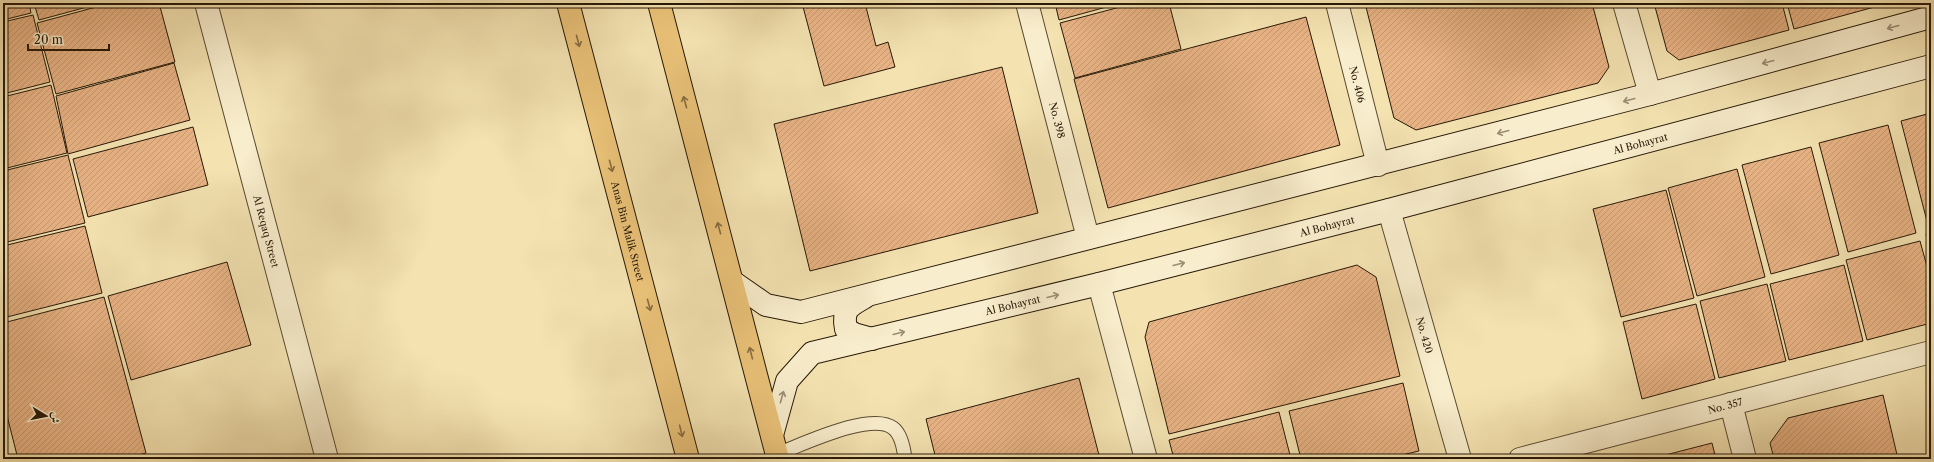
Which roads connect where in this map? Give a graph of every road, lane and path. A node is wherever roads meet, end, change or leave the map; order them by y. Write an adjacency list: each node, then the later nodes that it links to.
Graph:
1 (206, 3): 20 (street, Al Reqaq Street)
2 (568, 3): 21 (main road, Anas Bin Malik Street, one-way to 21)
3 (659, 3): 13 (main road, one-way to 3)
4 (1027, 3): 12 (street, No. 398)
5 (1337, 3): 10 (street, No. 406)
6 (1624, 3): 9 (street)
7 (1931, 17): 9 (street, one-way to 9)
8 (1931, 66): 11 (street, Al Bohayrat)
9 (1650, 94): 10 (street, one-way to 10)
10 (1378, 165): 12 (street)
11 (1389, 210): 14 (street, Al Bohayrat, one-way to 11); 24 (street, No. 420)
12 (1088, 238): 15 (street)
13 (733, 282): 15 (street); 19 (main road, one-way to 13)
14 (1099, 284): 16 (street, Al Bohayrat, one-way to 14); 23 (street)
15 (868, 295): 16 (street)
16 (872, 339): 19 (street, Al Bohayrat, one-way to 16)
17 (1931, 352): 18 (street, No. 357)
18 (1732, 404): 25 (street, No. 357); 26 (street)
19 (776, 449): 22 (lane)
20 (327, 459)
21 (688, 459)
22 (906, 459)
23 (1146, 459)
24 (1460, 459)
25 (1520, 459)
26 (1745, 459)

